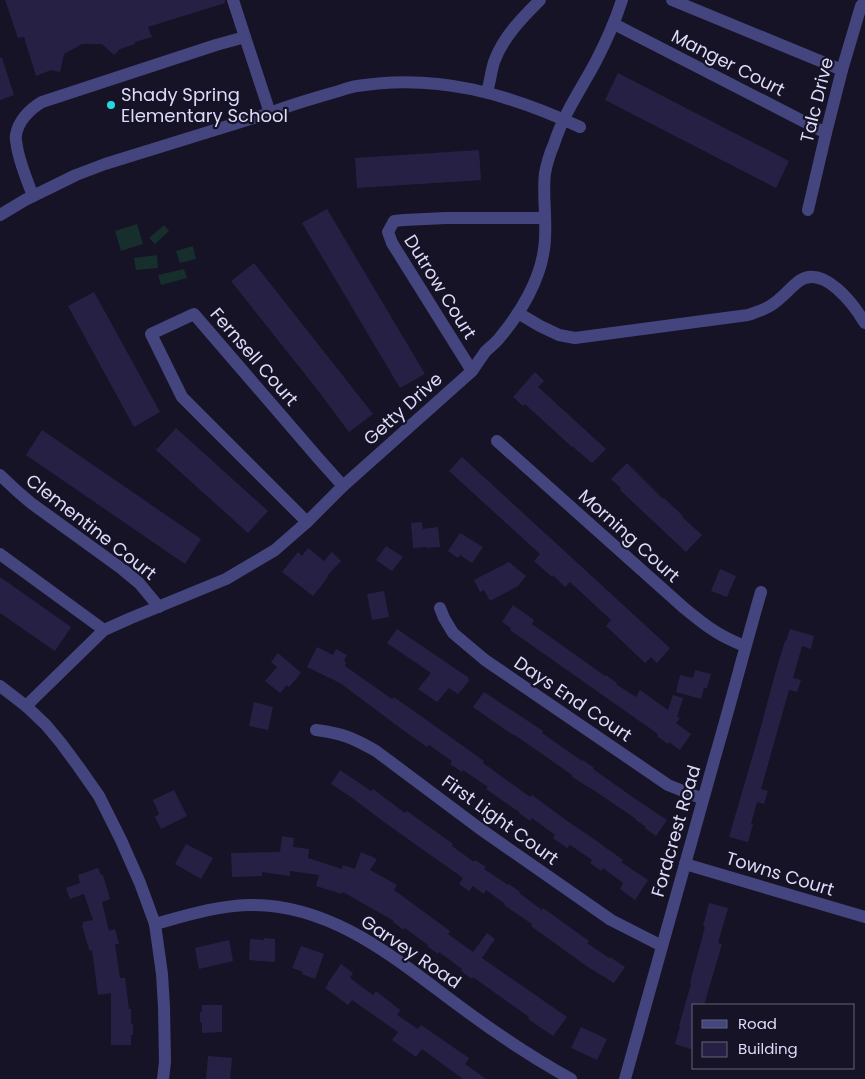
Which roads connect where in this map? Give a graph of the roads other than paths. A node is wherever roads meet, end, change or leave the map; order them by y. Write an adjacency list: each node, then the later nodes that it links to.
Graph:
1 (233, 0): 7 (street)
2 (540, 0): 9 (street)
3 (622, 0): 6 (street, Getty Drive)
4 (672, 0): 8 (street, Manger Court)
5 (865, 1): 8 (street, Talc Drive)
6 (614, 24): 11 (street, Getty Drive); 13 (street, Manger Court)
7 (245, 37): 10 (street); 14 (street)
8 (842, 70): 13 (street, Talc Drive)
9 (488, 92): 10 (street); 11 (street)
10 (270, 113): 14 (street)
11 (563, 119): 12 (street); 17 (street, Getty Drive)
12 (580, 127)
13 (826, 133): 15 (street, Talc Drive)
14 (34, 196): 16 (street)
15 (808, 210)
16 (0, 215)
17 (545, 218): 18 (street, Getty Drive); 20 (street, Dutrow Court)
18 (518, 313): 19 (street); 20 (street, Getty Drive)
19 (865, 323)
20 (472, 371): 23 (street, Getty Drive)
21 (497, 441): 30 (street, Morning Court)
22 (0, 475): 27 (street, Clementine Court)
23 (343, 486): 24 (street, Getty Drive); 24 (street, Fernsell Court)
24 (307, 522): 27 (street, Getty Drive)
25 (0, 554): 29 (street)
26 (761, 592): 30 (street, Fordcrest Road)
27 (159, 607): 29 (street, Getty Drive)
28 (440, 608): 34 (street, Days End Court)
29 (104, 630): 32 (street, Getty Drive)
30 (745, 646): 34 (street, Fordcrest Road)
31 (0, 686): 32 (street)
32 (26, 706): 37 (street)
33 (316, 730): 38 (street, First Light Court)
34 (703, 799): 35 (street, Fordcrest Road)
35 (684, 864): 36 (street, Towns Court); 38 (street, Fordcrest Road)
36 (865, 917)
37 (155, 924): 39 (street); 40 (street, Garvey Road)
38 (662, 946): 41 (street, Fordcrest Road)
39 (163, 1079)
40 (571, 1079)
41 (626, 1079)

